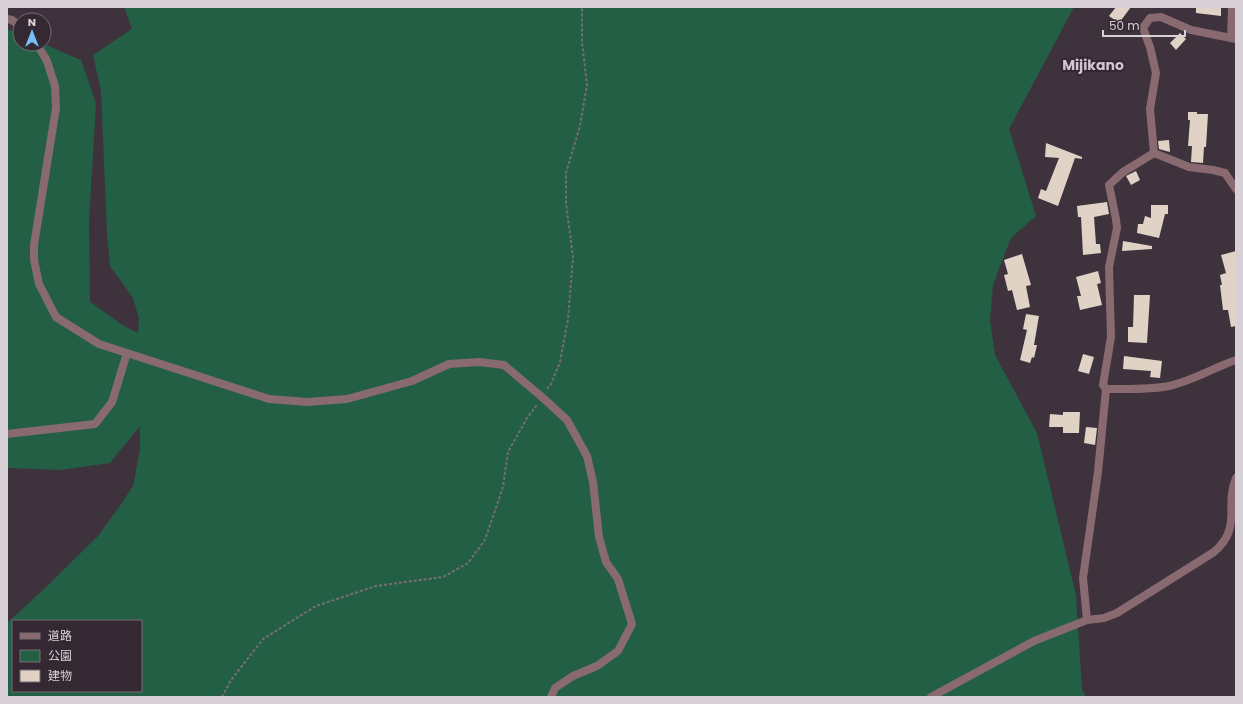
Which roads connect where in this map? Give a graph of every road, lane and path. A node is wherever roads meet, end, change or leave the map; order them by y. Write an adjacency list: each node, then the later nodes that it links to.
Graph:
1 (582, 7): 10 (path)
2 (1232, 7): 3 (street)
3 (1234, 39): 5 (street)
4 (42, 52): 7 (street)
5 (1154, 154): 6 (street); 9 (street)
6 (1236, 189)
7 (127, 352): 10 (street); 11 (street)
8 (1236, 360): 9 (street)
9 (1106, 389): 13 (street)
10 (542, 397): 14 (path); 15 (street)
11 (7, 434)
12 (1236, 478): 13 (street)
13 (1087, 620): 16 (street)
14 (222, 697)
15 (551, 697)
16 (931, 697)

